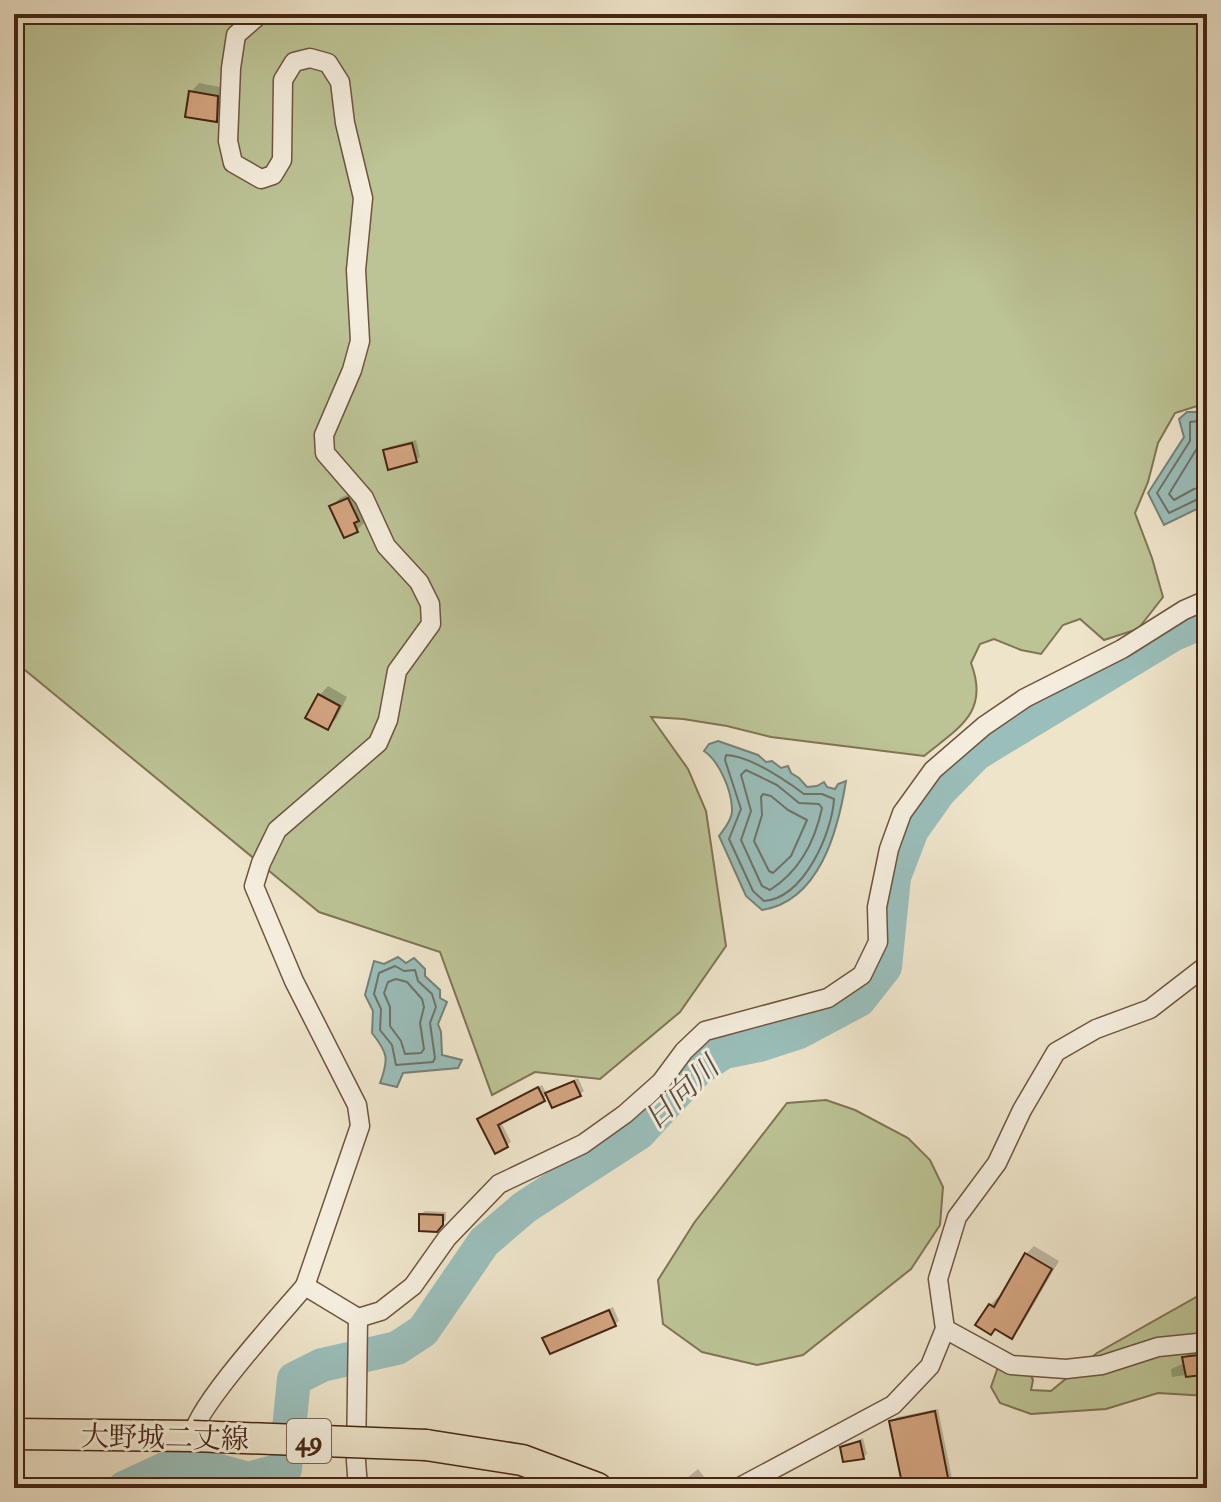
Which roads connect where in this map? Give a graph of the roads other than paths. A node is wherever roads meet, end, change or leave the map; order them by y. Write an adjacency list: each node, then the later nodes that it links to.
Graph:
1 (260, 14): 4 (street)
2 (1207, 600): 5 (street)
3 (1207, 965): 6 (street)
4 (305, 1286): 5 (street); 9 (street)
5 (358, 1326): 10 (street)
6 (945, 1329): 7 (street); 12 (street)
7 (1207, 1342)
8 (14, 1434): 9 (main road, 大野城二丈線 / 49)
9 (193, 1436): 11 (main road, 大野城二丈線 / 49, bridge)
10 (358, 1488)
11 (597, 1488)
12 (738, 1488)

